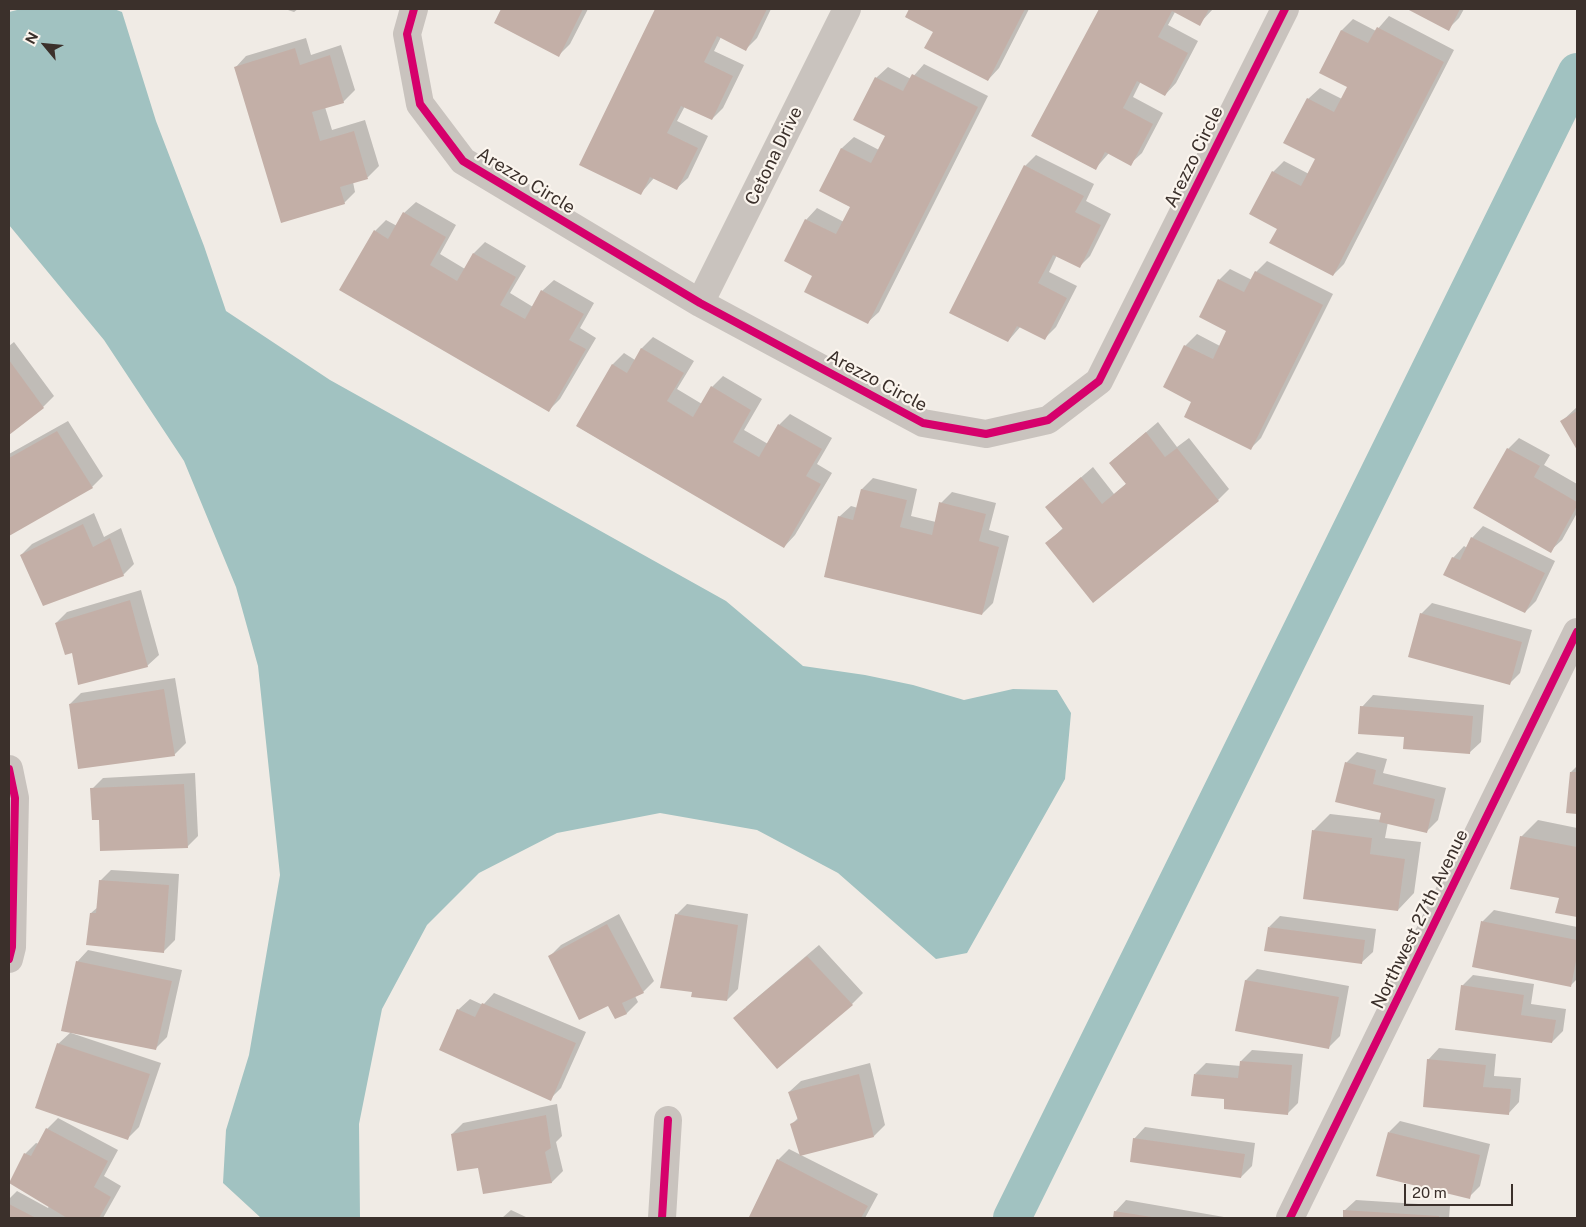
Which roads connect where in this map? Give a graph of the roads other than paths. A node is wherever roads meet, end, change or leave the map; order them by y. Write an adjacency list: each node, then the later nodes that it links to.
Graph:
1 (414, 9): 4 (street, Arezzo Circle)
2 (847, 9): 4 (street, Cetona Drive)
3 (1285, 9): 4 (street, Arezzo Circle)
4 (700, 303)
5 (1577, 632): 10 (street, Northwest 27th Avenue)
6 (9, 768): 7 (street)
7 (9, 959)
8 (668, 1120): 9 (street)
9 (662, 1218)
10 (1290, 1218)

